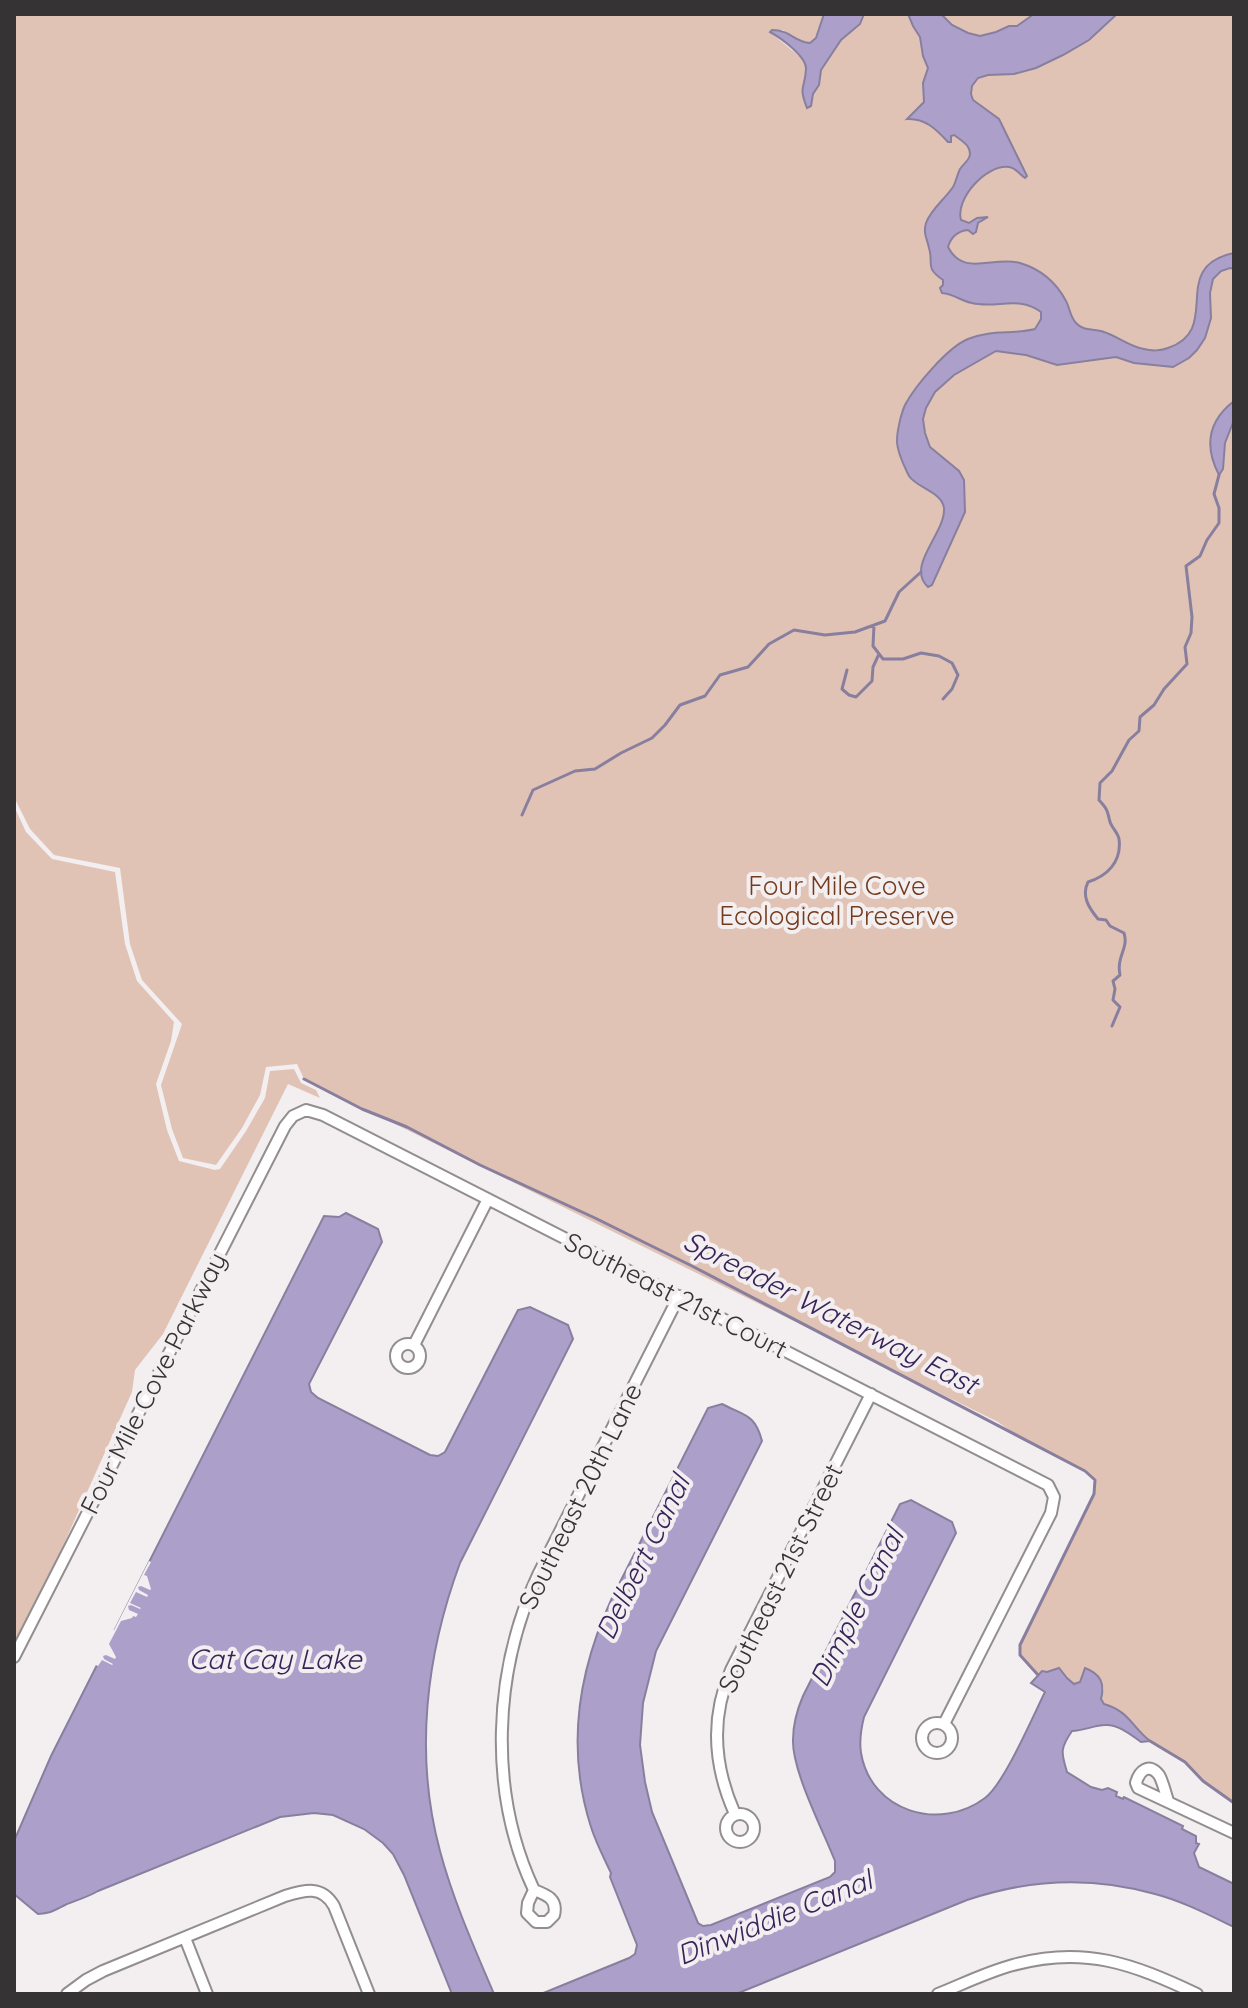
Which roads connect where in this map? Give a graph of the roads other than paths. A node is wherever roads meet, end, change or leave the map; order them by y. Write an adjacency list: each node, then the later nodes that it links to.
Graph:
1 (297, 1113): 2 (street, Southeast 21st Court); 6 (street, Four Mile Cove Parkway)
2 (488, 1199): 3 (street, Southeast 21st Court); 4 (street)
3 (679, 1296): 5 (street, Southeast 21st Court); 11 (street, Southeast 20th Lane)
4 (414, 1345)
5 (871, 1394): 7 (street, Southeast 21st Court); 9 (street, Southeast 21st Street)
6 (14, 1657)
7 (944, 1724)
8 (1168, 1801): 10 (street)
9 (735, 1814)
10 (1234, 1833)
11 (534, 1890)
12 (185, 1938): 13 (street); 14 (street); 15 (street)
13 (67, 1994)
14 (207, 1994)
15 (369, 1994)
16 (938, 1994): 17 (street)
17 (1197, 1994)

